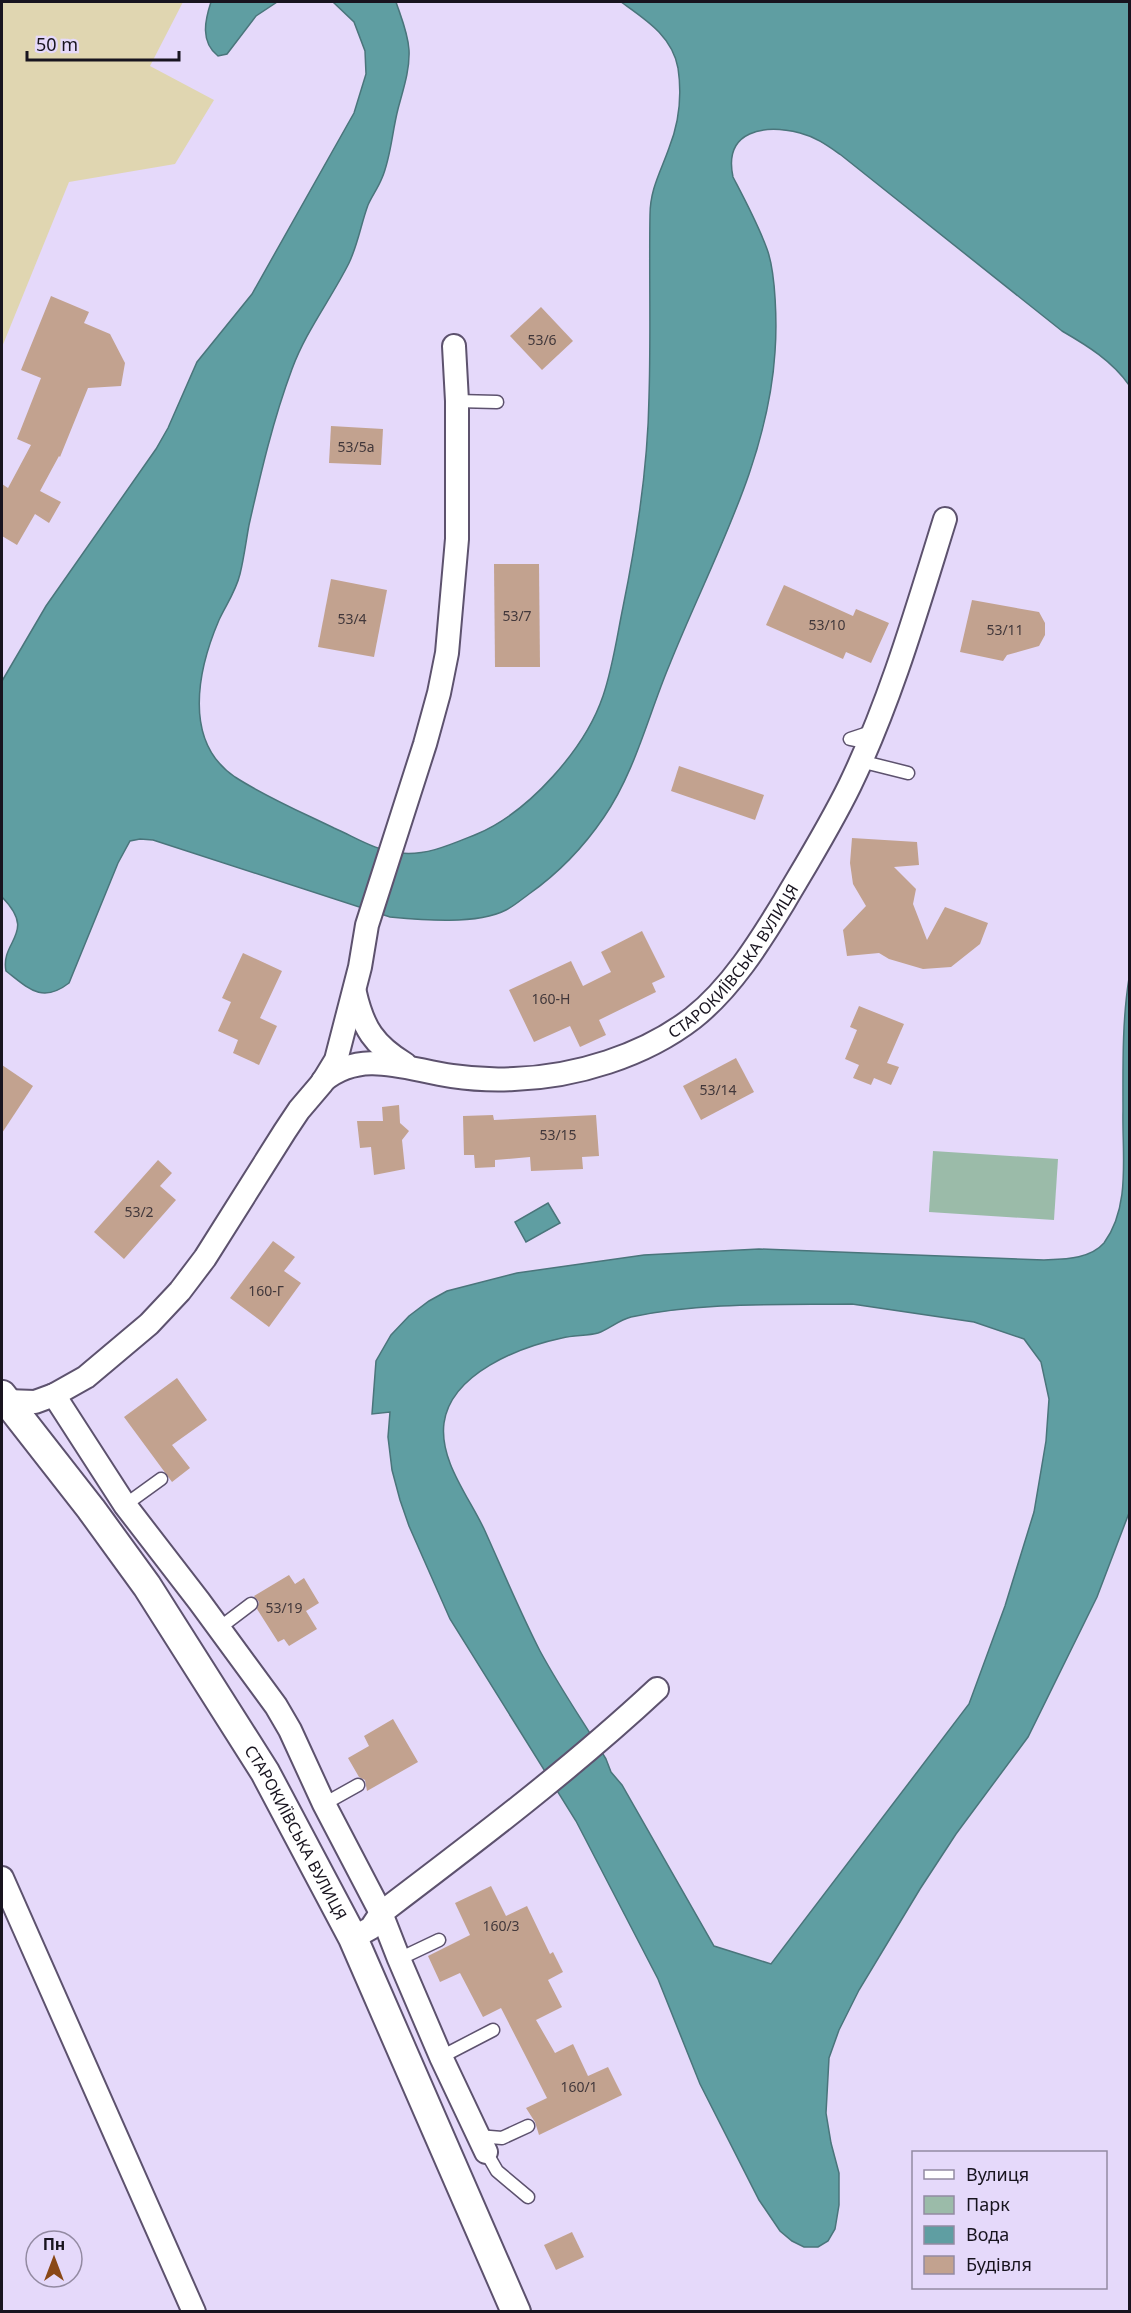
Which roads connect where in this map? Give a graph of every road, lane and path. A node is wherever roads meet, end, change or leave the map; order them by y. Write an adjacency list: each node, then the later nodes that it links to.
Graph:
1 (454, 346): 2 (street)
2 (457, 401): 3 (lane); 7 (street)
3 (498, 402)
4 (945, 519): 5 (street, СТАРОКИЇВСЬКА ВУЛИЦЯ)
5 (865, 746): 6 (lane); 8 (street, СТАРОКИЇВСЬКА ВУЛИЦЯ)
6 (908, 773)
7 (354, 992): 8 (street); 9 (street)
8 (408, 1066): 9 (street, СТАРОКИЇВСЬКА ВУЛИЦЯ)
9 (299, 1110): 10 (street)
10 (54, 1395): 11 (street); 13 (street)
11 (4, 1398): 21 (street, СТАРОКИЇВСЬКА ВУЛИЦЯ)
12 (161, 1479): 13 (lane)
13 (125, 1505): 15 (street)
14 (251, 1604): 15 (lane)
15 (219, 1629): 18 (street)
16 (657, 1689): 20 (street)
17 (358, 1785): 18 (lane)
18 (324, 1804): 20 (street)
19 (2, 1878): 29 (street)
20 (381, 1913): 21 (street); 23 (street)
21 (353, 1938): 30 (street, СТАРОКИЇВСЬКА ВУЛИЦЯ)
22 (439, 1941): 23 (lane)
23 (399, 1959): 25 (street)
24 (493, 2030): 25 (lane)
25 (441, 2057): 27 (street)
26 (528, 2127): 27 (lane)
27 (482, 2144): 28 (lane)
28 (528, 2197)
29 (194, 2312)
30 (516, 2312)

